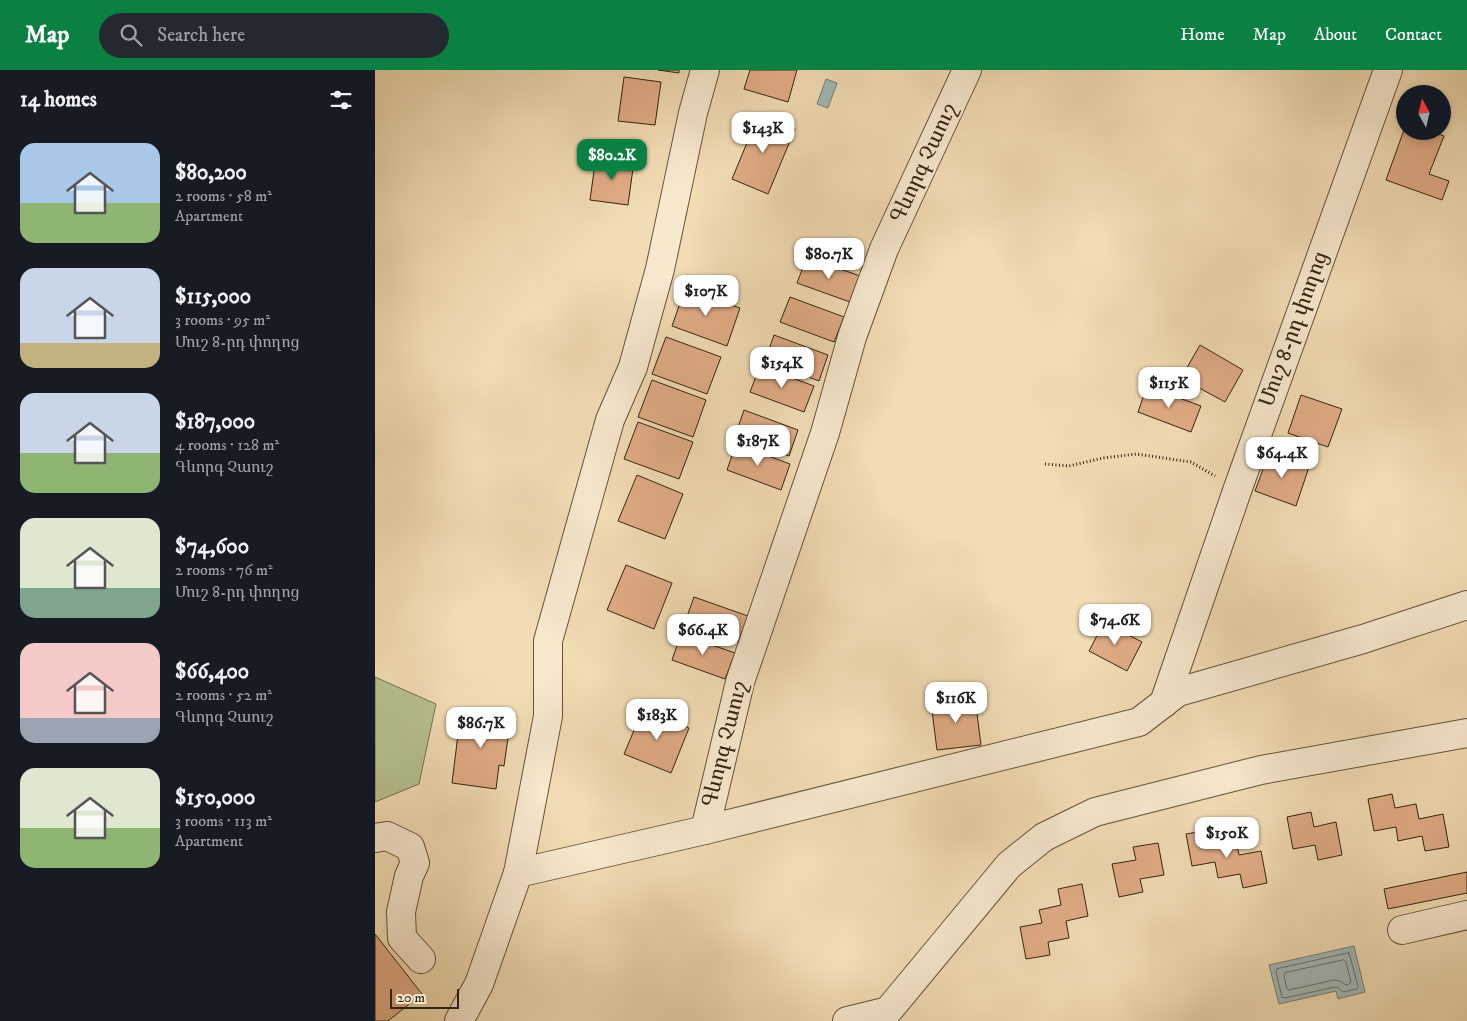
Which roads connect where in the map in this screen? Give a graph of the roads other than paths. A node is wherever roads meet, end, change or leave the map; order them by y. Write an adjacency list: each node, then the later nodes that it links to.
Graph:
1 (705, 70): 9 (street)
2 (967, 70): 7 (street, Գևորգ Չաուշ)
3 (1388, 70): 5 (street, Մուշ 8-րդ փողոց)
4 (1467, 605): 5 (street)
5 (1164, 702): 7 (street)
6 (1467, 733): 14 (street)
7 (705, 830): 9 (street)
8 (375, 838): 12 (street)
9 (519, 873): 13 (street)
10 (1467, 915): 11 (street)
11 (1402, 930)
12 (421, 959)
13 (459, 1021)
14 (847, 1021)

